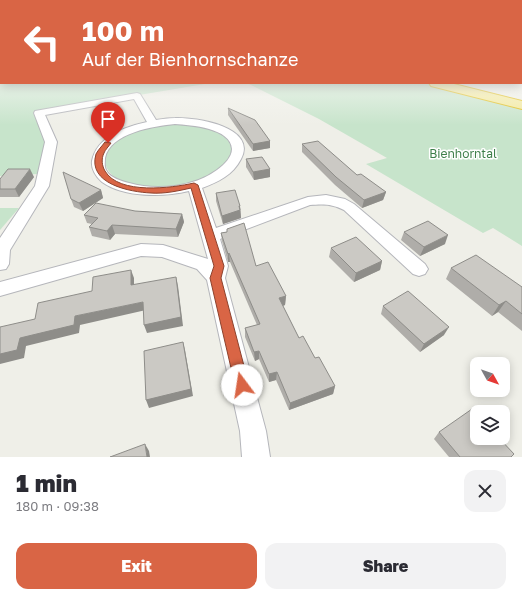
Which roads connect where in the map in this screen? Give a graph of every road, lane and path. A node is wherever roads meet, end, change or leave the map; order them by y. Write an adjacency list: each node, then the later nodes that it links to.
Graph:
1 (439, 84): 6 (highway)
2 (459, 84): 3 (highway)
3 (470, 87): 4 (highway); 5 (highway)
4 (484, 87)
5 (522, 100)
6 (522, 105)
7 (153, 124): 8 (street); 8 (street); 10 (street)
8 (194, 185): 9 (street)
9 (211, 236): 11 (street); 12 (street)
10 (0, 264)
11 (419, 269)
12 (216, 278): 13 (street); 14 (street)
13 (0, 289)
14 (256, 457)

